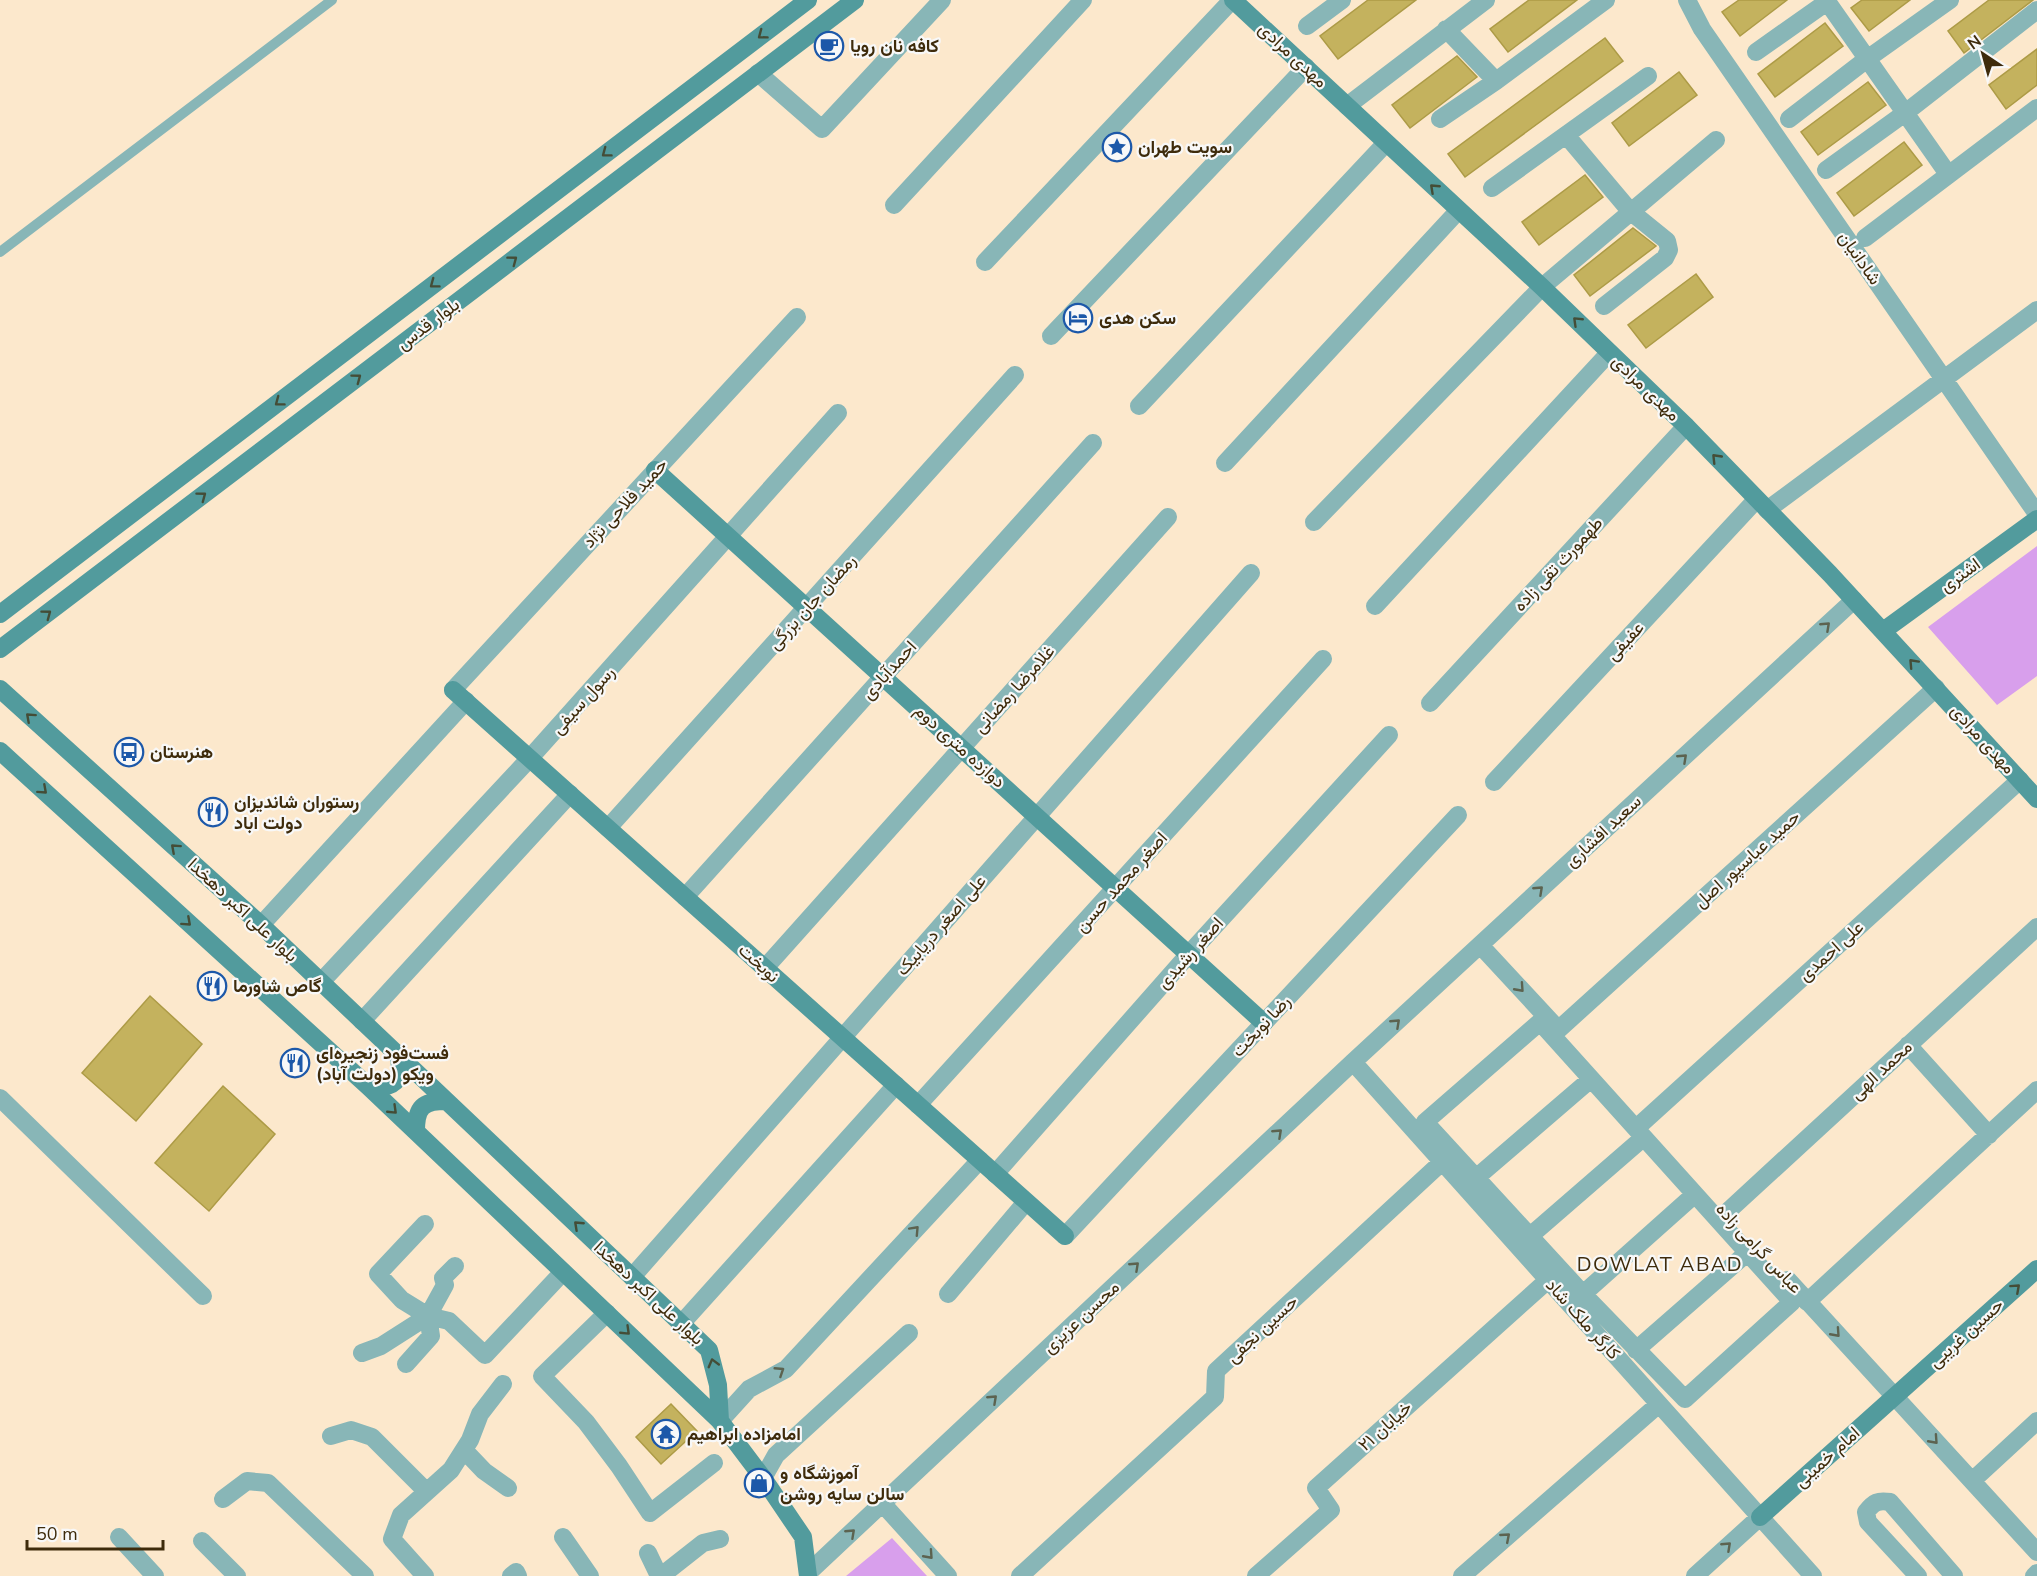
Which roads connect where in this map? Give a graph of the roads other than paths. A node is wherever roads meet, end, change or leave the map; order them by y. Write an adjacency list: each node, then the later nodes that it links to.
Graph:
1 (332, 0): 37 (lane)
2 (808, 0): 63 (street, بلوار قدس, one-way to 63)
3 (855, 0): 19 (street, بلوار قدس)
4 (942, 0): 19 (street)
5 (1083, 0): 33 (street)
6 (1233, 0): 18 (street, مهدی مرادی); 38 (street)
7 (1342, 0): 14 (street)
8 (1486, 0): 15 (street)
9 (1606, 0): 21 (street)
10 (1687, 0): 46 (street, شادانیان)
11 (1950, 0): 17 (street)
12 (1826, 1): 16 (street); 17 (street)
13 (2037, 10): 24 (street)
14 (1307, 26)
15 (1446, 29): 21 (street); 22 (street)
16 (1756, 52)
17 (1867, 59): 24 (street); 26 (street)
18 (1306, 67): 22 (street, مهدی مرادی); 43 (street)
19 (758, 73): 65 (street, بلوار قدس, one-way to 19)
20 (1648, 76): 27 (street)
21 (1496, 81): 25 (street)
22 (1347, 106): 29 (street, مهدی مرادی)
23 (2037, 108): 31 (street)
24 (1905, 113): 30 (street); 31 (street)
25 (1440, 119)
26 (1788, 119)
27 (1566, 135): 32 (street); 35 (street)
28 (1716, 140): 35 (street)
29 (1386, 143): 34 (street, مهدی مرادی, one-way to 29); 47 (street)
30 (1827, 170)
31 (1948, 174): 36 (street)
32 (1492, 188)
33 (894, 205)
34 (1458, 211): 39 (street, مهدی مرادی); 51 (street)
35 (1630, 211): 39 (street); 40 (street)
36 (1865, 238)
37 (0, 252)
38 (985, 262)
39 (1542, 287): 44 (street, مهدی مرادی, one-way to 39); 57 (street)
40 (1604, 306)
41 (2037, 310): 46 (street, عفیفی)
42 (797, 317): 52 (street, حمید فلاحی نژاد)
43 (1052, 336)
44 (1609, 353): 49 (street, مهدی مرادی); 61 (street)
45 (1015, 375): 62 (street, رمضان جان بزرگی)
46 (1944, 379): 53 (street, عفیفی); 54 (street, شادانیان)
47 (1139, 406)
48 (838, 413): 58 (street, رسول سیفی)
49 (1686, 426): 53 (street, مهدی مرادی, one-way to 49); 71 (street, طهمورث تقی زاده)
50 (1093, 443): 67 (street, احمدآبادی)
51 (1225, 463)
52 (655, 470): 58 (street, دوازده متری دوم); 70 (street, حمید فلاحی نژاد)
53 (1762, 505): 60 (street, مهدی مرادی); 77 (street, عفیفی)
54 (2037, 514)
55 (1168, 517): 73 (street, غلامرضا رمضانی)
56 (2037, 519): 64 (street, اشتری)
57 (1314, 522)
58 (729, 537): 62 (street, دوازده متری دوم); 75 (street, رسول سیفی)
59 (1251, 573): 81 (street, علی اصغر دریابیک)
60 (1854, 600): 64 (street, مهدی مرادی); 87 (street, سعید افشاری, one-way to 60)
61 (1375, 606)
62 (807, 608): 67 (street, دوازده متری دوم); 82 (street, رمضان جان بزرگی)
63 (0, 614)
64 (1884, 632): 68 (street, مهدی مرادی, one-way to 64)
65 (0, 649)
66 (1323, 660): 83 (street, اصغر محمد حسن)
67 (883, 676): 73 (street, دوازده متری دوم); 84 (street, احمدآبادی)
68 (1936, 688): 76 (street, مهدی مرادی); 93 (street, حمید عباسپور اصل)
69 (0, 689): 85 (street, بلوار علی اکبر دهخدا, one-way to 69)
70 (460, 696): 75 (street, نوبخت); 85 (street, حمید فلاحی نژاد)
71 (1430, 703)
72 (1389, 735): 88 (street, اصغر رشیدی)
73 (962, 748): 81 (street, دوازده متری دوم); 89 (street, غلامرضا رمضانی)
74 (0, 751): 100 (street, one-way to 100)
75 (530, 758): 78 (street, نوبخت); 90 (street, رسول سیفی)
76 (2020, 780): 79 (street, مهدی مرادی); 105 (street, علی احمدی)
77 (1494, 782)
78 (570, 794): 82 (street, نوبخت); 91 (street)
79 (2037, 799)
80 (1458, 815): 92 (street, رضا نوبخت)
81 (1037, 816): 83 (street, دوازده متری دوم); 94 (street, علی اصغر دریابیک)
82 (608, 828): 84 (street, نوبخت)
83 (1115, 888): 88 (street, دوازده متری دوم); 104 (street, اصغر محمد حسن)
84 (685, 897): 89 (street, نوبخت)
85 (261, 925): 90 (street, بلوار علی اکبر دهخدا)
86 (2037, 927): 95 (street, محمد الهی)
87 (1480, 945): 93 (street, عباس گرامی زاده, one-way to 93); 97 (street, سعید افشاری, one-way to 87)
88 (1189, 954): 92 (street, دوازده متری دوم); 110 (street, اصغر رشیدی)
89 (765, 969): 94 (street, نوبخت)
90 (321, 982): 91 (street, بلوار علی اکبر دهخدا)
91 (362, 1021): 96 (street, بلوار علی اکبر دهخدا)
92 (1264, 1023): 116 (street, رضا نوبخت)
93 (1558, 1030): 105 (street, عباس گرامی زاده)
94 (843, 1038): 99 (street, نوبخت); 122 (street, علی اصغر دریابیک)
95 (1908, 1045): 107 (street); 114 (street, محمد الهی)
96 (399, 1055): 100 (street); 103 (street, بلوار علی اکبر دهخدا)
97 (1353, 1062): 109 (street, کارگر ملک شاد); 148 (street, محسن عزیزی, one-way to 97)
98 (1591, 1079): 105 (street); 111 (street); 111 (street)
99 (896, 1085): 104 (street, نوبخت); 130 (street)
100 (369, 1087): 106 (street, one-way to 106)
101 (2037, 1090): 107 (street)
102 (0, 1098): 126 (street)
103 (446, 1101): 106 (street); 122 (street, بلوار علی اکبر دهخدا, one-way to 103)
104 (918, 1105): 108 (street, نوبخت)
105 (1643, 1130): 112 (street); 114 (street, عباس گرامی زاده); 117 (street, علی احمدی)
106 (416, 1131): 121 (street)
107 (1989, 1135): 127 (street)
108 (980, 1160): 110 (street, نوبخت); 138 (street, one-way to 108)
109 (1442, 1162): 123 (street, کارگر ملک شاد); 165 (street, حسین نجفی)
110 (995, 1174): 113 (street, نوبخت)
111 (1477, 1177): 117 (street)
112 (1694, 1195): 118 (street); 125 (street)
113 (1026, 1202): 116 (street, نوبخت); 124 (street)
114 (1726, 1213): 127 (street, عباس گرامی زاده)
115 (425, 1224): 129 (street)
116 (1065, 1236)
117 (1530, 1236): 123 (street)
118 (1747, 1253): 132 (street); 132 (street)
119 (455, 1266): 129 (street)
120 (2037, 1269): 136 (street, حسین غریبی, one-way to 120)
121 (563, 1272): 128 (street); 129 (street)
122 (632, 1277): 130 (street, بلوار علی اکبر دهخدا)
123 (1559, 1284): 125 (street); 137 (street, کارگر ملک شاد); 166 (street, خیابان ۲۱)
124 (948, 1294)
125 (1583, 1294): 132 (street)
126 (203, 1296)
127 (1807, 1302): 136 (street, عباس گرامی زاده, one-way to 136)
128 (607, 1313): 138 (street, one-way to 138); 142 (street)
129 (428, 1316): 133 (street); 134 (street)
130 (681, 1324): 138 (street, بلوار علی اکبر دهخدا, one-way to 130)
131 (909, 1333): 143 (street)
132 (1636, 1350)
133 (362, 1353)
134 (406, 1364)
135 (503, 1384): 141 (street)
136 (1895, 1397): 144 (street, عباس گرامی زاده, one-way to 144); 149 (street, امام خمینی)
137 (1659, 1404): 149 (street, کارگر ملک شاد); 167 (street, one-way to 137)
138 (720, 1421): 143 (street)
139 (2037, 1421): 144 (street)
140 (331, 1436): 146 (street)
141 (464, 1450): 145 (street); 146 (street)
142 (714, 1463)
143 (764, 1478): 157 (street)
144 (1972, 1481): 154 (street, عباس گرامی زاده)
145 (508, 1488)
146 (426, 1491): 161 (street)
147 (223, 1499): 160 (street)
148 (882, 1503): 157 (street, محسن عزیزی, one-way to 148); 164 (street, one-way to 164)
149 (1760, 1517): 168 (street, one-way to 149); 169 (street, کارگر ملک شاد)
150 (119, 1537): 158 (street)
151 (563, 1537): 162 (street)
152 (720, 1539): 156 (street)
153 (202, 1541): 159 (street)
154 (2037, 1552)
155 (648, 1553): 163 (street)
156 (681, 1570): 163 (street)
157 (808, 1575)
158 (155, 1576)
159 (237, 1576)
160 (365, 1576)
161 (425, 1576)
162 (590, 1576)
163 (660, 1576)
164 (948, 1576)
165 (1020, 1576)
166 (1256, 1576)
167 (1462, 1576)
168 (1695, 1576)
169 (1813, 1576)
170 (1918, 1576): 171 (street)
171 (1954, 1576)

